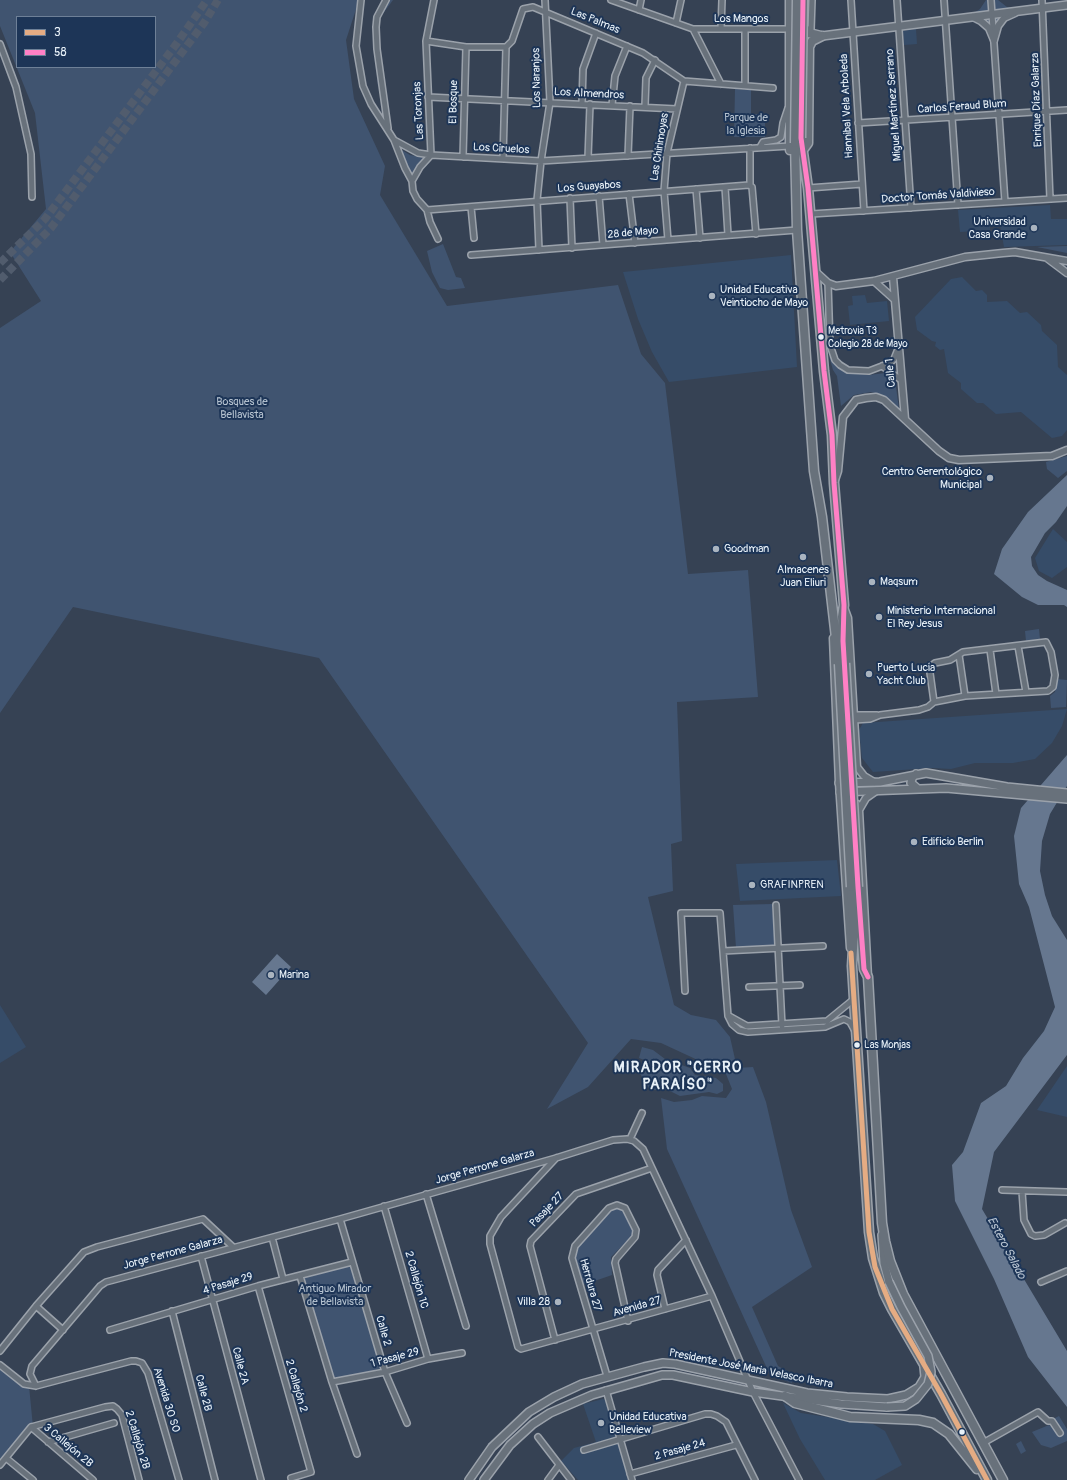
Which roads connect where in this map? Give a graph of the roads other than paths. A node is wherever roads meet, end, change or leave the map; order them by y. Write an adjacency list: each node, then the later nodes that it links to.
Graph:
1 (361, 0): 67 (street)
2 (386, 0): 67 (street)
3 (434, 0): 38 (street, Las Toronjas)
4 (545, 0): 21 (street, Los Naranjos)
5 (611, 0): 20 (street, Los Mangos)
6 (641, 0): 20 (street)
7 (681, 0): 26 (street)
8 (722, 0): 30 (street)
9 (790, 0): 27 (main road); 32 (main road)
10 (798, 0): 27 (main road); 69 (main road, bridge)
11 (803, 0): 69 (main road, bridge)
12 (812, 0): 33 (street)
13 (851, 0): 35 (street, Hannibal Vela Arboleda)
14 (897, 0): 28 (street, Miguel Martínez Serrano)
15 (944, 0): 25 (street)
16 (991, 0): 23 (street)
17 (1042, 0): 19 (street, Enrique Díaz Galarza)
18 (1067, 5): 19 (main road)
19 (1043, 8): 22 (main road); 62 (street, Enrique Díaz Galarza)
20 (639, 10): 26 (street, Los Mangos)
21 (546, 12): 34 (street, Las Palmas); 42 (street, Las Palmas); 53 (street, Los Naranjos)
22 (1016, 12): 23 (main road); 37 (street)
23 (993, 14): 24 (main road); 37 (street)
24 (973, 17): 25 (main road); 37 (street)
25 (945, 21): 28 (main road); 64 (street)
26 (676, 23): 29 (street, Los Mangos)
27 (801, 26): 36 (main road)
28 (899, 26): 35 (main road); 65 (street, Miguel Martínez Serrano)
29 (693, 29): 30 (street, Los Mangos); 47 (street)
30 (721, 29): 31 (street, Los Mangos)
31 (745, 29): 32 (street, Los Mangos); 48 (street)
32 (789, 29): 44 (main road)
33 (811, 30)
34 (596, 33): 40 (street, Las Palmas); 54 (street)
35 (853, 33): 36 (main road); 66 (street, Hannibal Vela Arboleda)
36 (822, 36): 43 (main road)
37 (994, 40): 63 (street)
38 (426, 41): 41 (street); 50 (street, Las Toronjas)
39 (0, 44): 89 (street)
40 (627, 46): 45 (street, Las Palmas); 57 (street)
41 (466, 47): 42 (street); 51 (street, El Bosque)
42 (506, 47): 52 (street)
43 (809, 54): 44 (main road); 72 (main road)
44 (789, 56): 56 (main road)
45 (655, 60): 46 (street, Las Palmas); 59 (street)
46 (684, 80): 47 (street, Las Palmas); 60 (street, Las Chirimoyas)
47 (721, 84): 48 (street, Las Palmas)
48 (745, 85): 49 (street, Las Palmas)
49 (773, 88)
50 (428, 97): 51 (street, Los Almendros); 74 (street, Las Toronjas)
51 (464, 98): 52 (street, Los Almendros); 76 (street, El Bosque)
52 (506, 100): 53 (street, Los Almendros); 78 (street)
53 (550, 102): 54 (street, Los Almendros); 79 (street, Los Naranjos)
54 (582, 104): 55 (street, Los Almendros)
55 (590, 104): 57 (street, Los Almendros); 77 (street)
56 (790, 104): 69 (main road); 70 (street, Los Ciruelos)
57 (612, 105): 58 (street, Los Almendros)
58 (630, 106): 59 (street, Los Almendros); 75 (street)
59 (645, 106): 60 (street, Los Almendros)
60 (677, 109): 73 (street, Las Chirimoyas)
61 (1067, 110): 62 (street, Carlos Feraud Blum)
62 (1048, 111): 63 (street, Carlos Feraud Blum); 92 (street, Enrique Díaz Galarza)
63 (999, 115): 64 (street, Carlos Feraud Blum); 94 (street)
64 (952, 118): 65 (street, Carlos Feraud Blum); 95 (street)
65 (905, 121): 66 (street, Carlos Feraud Blum); 97 (street, Miguel Martínez Serrano)
66 (858, 124): 81 (street, Hannibal Vela Arboleda)
67 (388, 130): 68 (street)
68 (394, 140): 74 (street, Los Ciruelos); 80 (street)
69 (795, 142): 70 (street, Los Ciruelos); 72 (main road); 101 (main road)
70 (760, 147): 71 (street, Los Ciruelos)
71 (750, 148): 73 (street, Los Ciruelos); 82 (street)
72 (803, 150): 84 (main road)
73 (667, 153): 75 (street, Los Ciruelos); 86 (street, Las Chirimoyas)
74 (431, 155): 76 (street, Los Ciruelos); 80 (street, Las Toronjas)
75 (628, 156): 77 (street, Los Ciruelos)
76 (463, 157): 78 (street, Los Ciruelos)
77 (588, 158): 79 (street, Los Ciruelos)
78 (503, 159): 79 (street, Los Ciruelos)
79 (541, 161): 93 (street, Los Naranjos)
80 (412, 181): 98 (street)
81 (862, 184): 84 (street); 99 (street, Hannibal Vela Arboleda)
82 (751, 185): 83 (street, Los Guayabos); 102 (street)
83 (725, 187): 85 (street, Los Guayabos); 103 (street)
84 (808, 188): 100 (main road)
85 (696, 189): 86 (street, Los Guayabos); 105 (street)
86 (664, 191): 87 (street, Los Guayabos); 107 (street, Las Chirimoyas)
87 (629, 194): 88 (street, Los Guayabos); 108 (street)
88 (599, 196): 90 (street, Los Guayabos); 109 (street)
89 (32, 197)
90 (570, 198): 93 (street, Los Guayabos); 110 (street)
91 (1067, 198): 92 (street, Doctor Tomás Valdivieso)
92 (1050, 199): 94 (street, Doctor Tomás Valdivieso)
93 (537, 200): 96 (street, Los Guayabos); 111 (street, Los Naranjos)
94 (1005, 202): 95 (street, Doctor Tomás Valdivieso)
95 (958, 205): 97 (street, Doctor Tomás Valdivieso)
96 (471, 207): 98 (street, Los Guayabos); 104 (street)
97 (911, 208): 99 (street, Doctor Tomás Valdivieso)
98 (427, 210): 106 (street)
99 (864, 211): 100 (street, Doctor Tomás Valdivieso)
100 (811, 214): 115 (main road)
101 (797, 230): 102 (street, 28 de Mayo); 128 (main road)
102 (756, 234): 103 (street, 28 de Mayo)
103 (728, 235): 105 (street, 28 de Mayo)
104 (474, 238)
105 (700, 238): 107 (street, 28 de Mayo)
106 (438, 239)
107 (668, 240): 108 (street, 28 de Mayo)
108 (635, 243): 109 (street, 28 de Mayo)
109 (604, 245): 110 (street, 28 de Mayo)
110 (572, 248): 111 (street, 28 de Mayo)
111 (539, 250): 112 (street, 28 de Mayo)
112 (471, 255)
113 (1044, 256): 114 (street); 116 (street); 117 (street)
114 (1067, 261)
115 (816, 272): 119 (street); 126 (main road)
116 (1067, 273)
117 (893, 277): 118 (street); 120 (street, Calle 1)
118 (874, 281): 119 (street); 120 (street)
119 (828, 283): 122 (street)
120 (894, 299): 121 (street, Calle 1)
121 (898, 349): 122 (street); 123 (street, Calle 1)
122 (882, 366): 123 (street)
123 (901, 380): 124 (street, Calle 1)
124 (905, 419): 125 (street); 126 (street)
125 (1067, 450)
126 (834, 483): 127 (main road)
127 (844, 605): 132 (main road); 137 (street)
128 (834, 628): 132 (main road); 139 (street)
129 (1018, 646): 130 (street); 133 (street); 133 (street)
130 (990, 650): 131 (street); 134 (street)
131 (959, 655): 135 (street); 136 (street)
132 (842, 663): 153 (main road, bridge)
133 (1026, 692): 134 (street)
134 (996, 694): 135 (street)
135 (964, 696): 136 (street)
136 (934, 702): 137 (street)
137 (854, 718): 138 (street)
138 (856, 755): 139 (street); 142 (street)
139 (838, 756): 143 (street)
140 (916, 774): 141 (main road); 142 (main road); 145 (main road)
141 (934, 774): 144 (main road); 147 (main road)
142 (880, 782): 143 (main road)
143 (839, 783): 148 (street)
144 (936, 788): 145 (main road); 147 (main road)
145 (918, 789): 146 (main road)
146 (882, 790): 148 (main road); 152 (street)
147 (1007, 790): 149 (main road); 150 (main road)
148 (840, 792): 151 (street)
149 (1067, 793)
150 (1067, 799)
151 (841, 810): 152 (street); 158 (street)
152 (860, 810): 159 (street)
153 (855, 887): 158 (main road); 159 (main road)
154 (776, 905): 156 (street)
155 (823, 946): 156 (street)
156 (779, 948): 157 (street); 160 (street)
157 (723, 951): 163 (street); 165 (street)
158 (852, 966): 164 (main road)
159 (868, 977): 177 (main road)
160 (781, 985): 161 (street); 162 (street); 165 (street)
161 (800, 985)
162 (749, 987)
163 (685, 991)
164 (854, 999): 165 (street); 166 (main road)
165 (782, 1026): 166 (street)
166 (856, 1034): 204 (main road)
167 (642, 1112): 168 (street)
168 (630, 1139): 169 (street, Jorge Perrone Galarza); 170 (street)
169 (556, 1158): 174 (street, Jorge Perrone Galarza); 199 (street, Avenida 27)
170 (652, 1168): 179 (street); 199 (street, Pasaje 27)
171 (1002, 1190): 172 (street)
172 (1022, 1191): 173 (street); 178 (street)
173 (1067, 1192)
174 (426, 1194): 175 (street, Jorge Perrone Galarza); 195 (street)
175 (384, 1206): 176 (street, Jorge Perrone Galarza); 203 (street, 2 Callejón 1C)
176 (340, 1219): 181 (street, Jorge Perrone Galarza); 183 (street, Calle 2)
177 (882, 1223): 213 (main road, Presidente José Maria Velasco Ibarra, bridge); 222 (main road)
178 (1065, 1223)
179 (686, 1240): 189 (street); 192 (street)
180 (273, 1241): 186 (street)
181 (233, 1247): 182 (street, Jorge Perrone Galarza); 191 (street)
182 (201, 1256): 190 (street, Calle 2A); 196 (street, Jorge Perrone Galarza)
183 (352, 1262): 185 (street, 4 Pasaje 29); 206 (street, Calle 2)
184 (1067, 1271): 187 (street)
185 (300, 1276): 186 (street, 4 Pasaje 29); 209 (street)
186 (283, 1280): 188 (street, 4 Pasaje 29)
187 (1041, 1282)
188 (258, 1286): 190 (street, 4 Pasaje 29); 231 (street, 2 Callejón 2)
189 (712, 1296): 192 (street, Avenida 27); 208 (street)
190 (212, 1300): 193 (street, 4 Pasaje 29); 237 (street, Calle 2A)
191 (36, 1306): 196 (street); 200 (street)
192 (665, 1309): 194 (street, Avenida 27)
193 (172, 1311): 197 (street, 4 Pasaje 29); 236 (street, Calle 2B)
194 (628, 1321): 198 (street, Avenida 27); 198 (street, Herrdura 27)
195 (466, 1326)
196 (63, 1330): 210 (street, Jorge Perrone Galarza)
197 (110, 1330)
198 (593, 1330): 199 (street, Avenida 27); 207 (street, Herrdura 27)
199 (555, 1340)
200 (0, 1351)
201 (462, 1353): 203 (street, 1 Pasaje 29)
202 (0, 1358): 205 (street)
203 (428, 1359): 206 (street, 1 Pasaje 29)
204 (921, 1361): 208 (main road, Presidente José Maria Velasco Ibarra); 245 (main road)
205 (1, 1365): 210 (street)
206 (385, 1372): 209 (street, 1 Pasaje 29); 215 (street, Calle 2)
207 (607, 1376): 208 (main road, Presidente José Maria Velasco Ibarra); 238 (main road, Presidente José Maria Velasco Ibarra)
208 (746, 1378): 212 (street)
209 (332, 1382): 226 (street)
210 (36, 1386): 235 (street, Avenida 30 SO)
211 (606, 1390): 212 (main road, Presidente José Maria Velasco Ibarra); 220 (street); 239 (main road, Presidente José Maria Velasco Ibarra)
212 (752, 1392): 213 (main road, Presidente José Maria Velasco Ibarra); 244 (street)
213 (785, 1396): 245 (main road)
214 (114, 1423): 219 (street)
215 (407, 1423)
216 (31, 1427): 221 (street, 3 Callejón 2B); 227 (street); 234 (street, 2 Callejón 2B)
217 (1060, 1433): 222 (street)
218 (538, 1437): 229 (street)
219 (56, 1439): 221 (street); 224 (street)
220 (620, 1439): 223 (street); 225 (street); 230 (street)
221 (48, 1442): 224 (street, 3 Callejón 2B)
222 (983, 1443): 246 (main road)
223 (736, 1445): 230 (street, 2 Pasaje 24); 243 (street)
224 (53, 1447): 233 (street, 3 Callejón 2B)
225 (584, 1450)
226 (356, 1454)
227 (6, 1458): 228 (street); 232 (street)
228 (0, 1465)
229 (559, 1465): 240 (street); 241 (street)
230 (630, 1474): 242 (street)
231 (291, 1478)
232 (33, 1480)
233 (93, 1480)
234 (139, 1480)
235 (179, 1480)
236 (215, 1480)
237 (261, 1480)
238 (469, 1480)
239 (484, 1480)
240 (548, 1480)
241 (571, 1480)
242 (632, 1480)
243 (755, 1480)
244 (800, 1480)
245 (987, 1480)
246 (1003, 1480)

